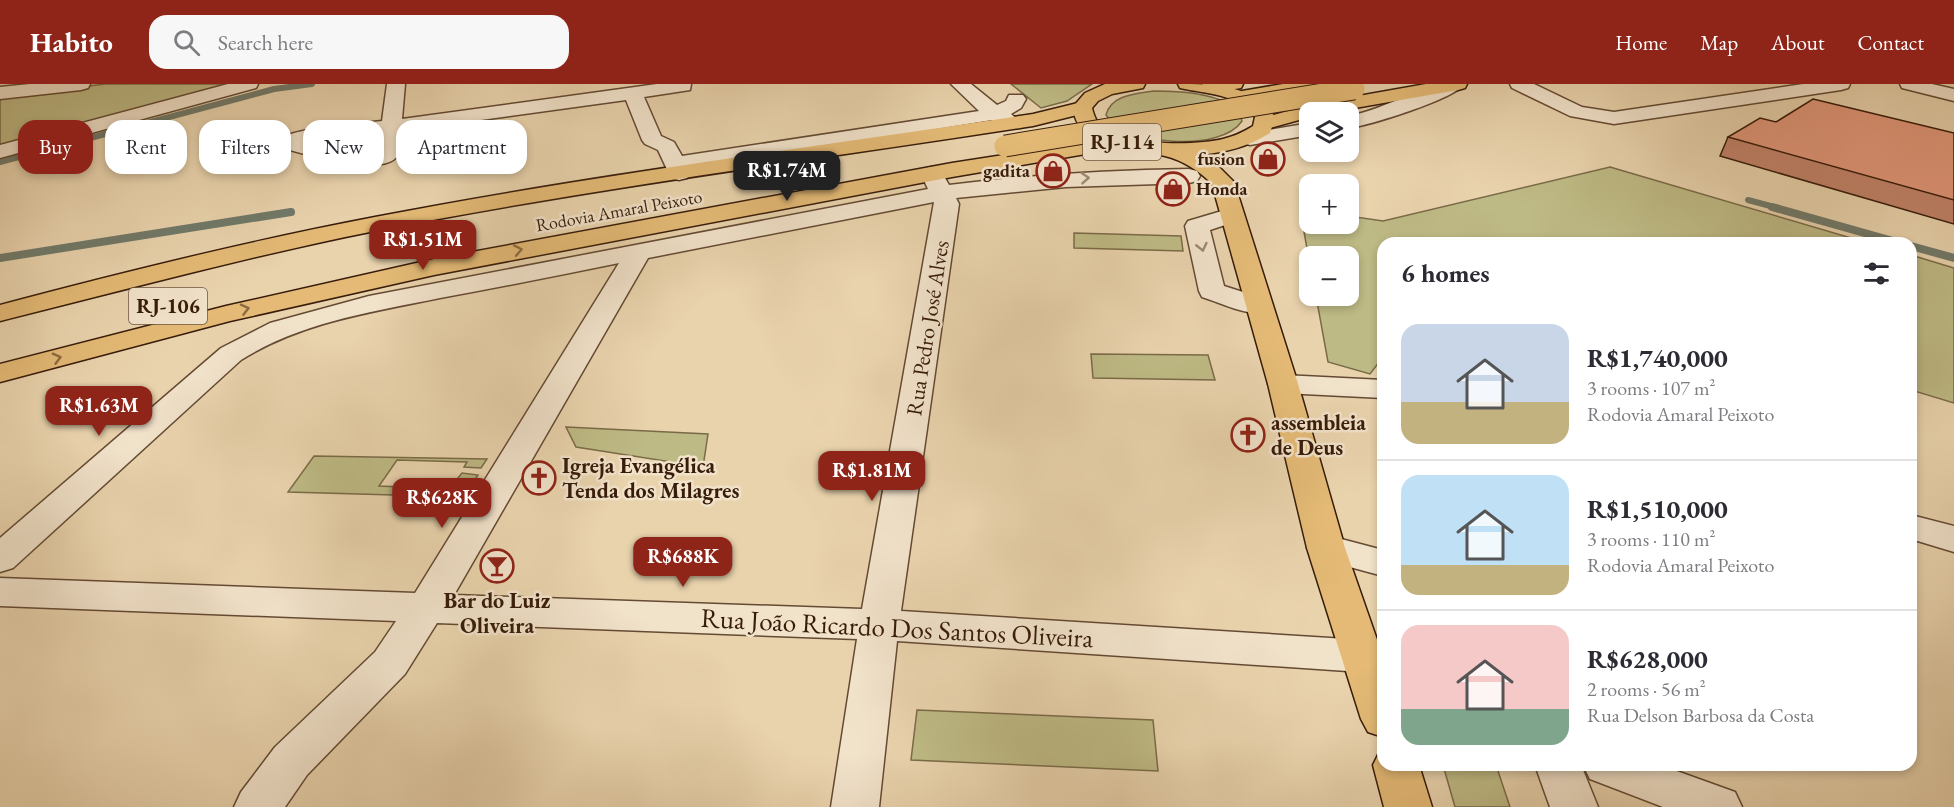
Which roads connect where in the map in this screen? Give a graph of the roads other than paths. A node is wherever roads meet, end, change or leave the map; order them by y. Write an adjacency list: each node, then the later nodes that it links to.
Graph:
1 (81, 84): 20 (street)
2 (249, 84): 37 (street)
3 (396, 84): 27 (street)
4 (999, 84): 22 (street)
5 (1111, 84): 23 (main road, RJ-114)
6 (1136, 84): 23 (main road, RJ-114)
7 (1187, 84): 15 (main road)
8 (1234, 84): 15 (main road)
9 (1321, 84): 29 (main road, Rodovia Amaral Peixoto / RJ-106)
10 (1387, 84): 29 (main road, Rodovia Amaral Peixoto / RJ-106, bridge)
11 (1456, 84): 25 (street); 26 (main road)
12 (1519, 84): 13 (street)
13 (1840, 84)
14 (1908, 84): 21 (street)
15 (1199, 85): 26 (main road)
16 (683, 86): 19 (street)
17 (952, 87): 29 (street)
18 (602, 91): 19 (street); 27 (street)
19 (642, 92): 35 (street)
20 (0, 93)
21 (1954, 94)
22 (1016, 99): 24 (street); 29 (street)
23 (1088, 102): 24 (main road); 32 (main road, RJ-114)
24 (1051, 117): 29 (main road)
25 (1359, 121)
26 (1266, 123): 30 (main road)
27 (391, 126): 27 (street)
28 (1299, 131): 30 (street)
29 (991, 134): 31 (street); 32 (main road); 33 (main road); 39 (street); 40 (main road); 44 (main road, Rodovia Amaral Peixoto / RJ-106); 45 (main road, Rodovia Amaral Peixoto / RJ-106)
30 (1250, 139): 34 (main road, RJ-114); 41 (main road)
31 (833, 140): 33 (street); 36 (street)
32 (1125, 142): 34 (main road, RJ-114)
33 (868, 145): 38 (main road)
34 (1165, 149): 41 (main road, RJ-114)
35 (674, 151): 36 (street); 38 (main road); 43 (main road)
36 (762, 151): 38 (street)
37 (0, 152)
38 (739, 164)
39 (1189, 176): 40 (street, one-way to 39); 41 (street)
40 (937, 183): 42 (street); 46 (main road, one-way to 40); 56 (street, Rua Pedro José Alves)
41 (1228, 199): 47 (main road)
42 (639, 252): 52 (street); 55 (street)
43 (0, 313)
44 (0, 328)
45 (0, 350)
46 (0, 373)
47 (1283, 384): 48 (street); 51 (main road)
48 (1377, 389)
49 (1917, 529): 50 (street)
50 (1954, 539)
51 (1326, 548): 53 (street); 57 (main road)
52 (0, 559)
53 (1377, 561)
54 (0, 592): 55 (street, Rua João Ricardo Dos Santos Oliveira)
55 (427, 607): 56 (street, Rua João Ricardo Dos Santos Oliveira); 62 (street)
56 (879, 625): 57 (street, Rua João Ricardo Dos Santos Oliveira); 63 (street, Rua Pedro José Alves)
57 (1362, 656): 58 (main road)
58 (1377, 699)
59 (1398, 771): 64 (main road)
60 (1560, 771): 65 (street)
61 (1622, 771): 66 (street)
62 (258, 807)
63 (855, 807)
64 (1408, 807)
65 (1574, 807)
66 (1718, 807)

